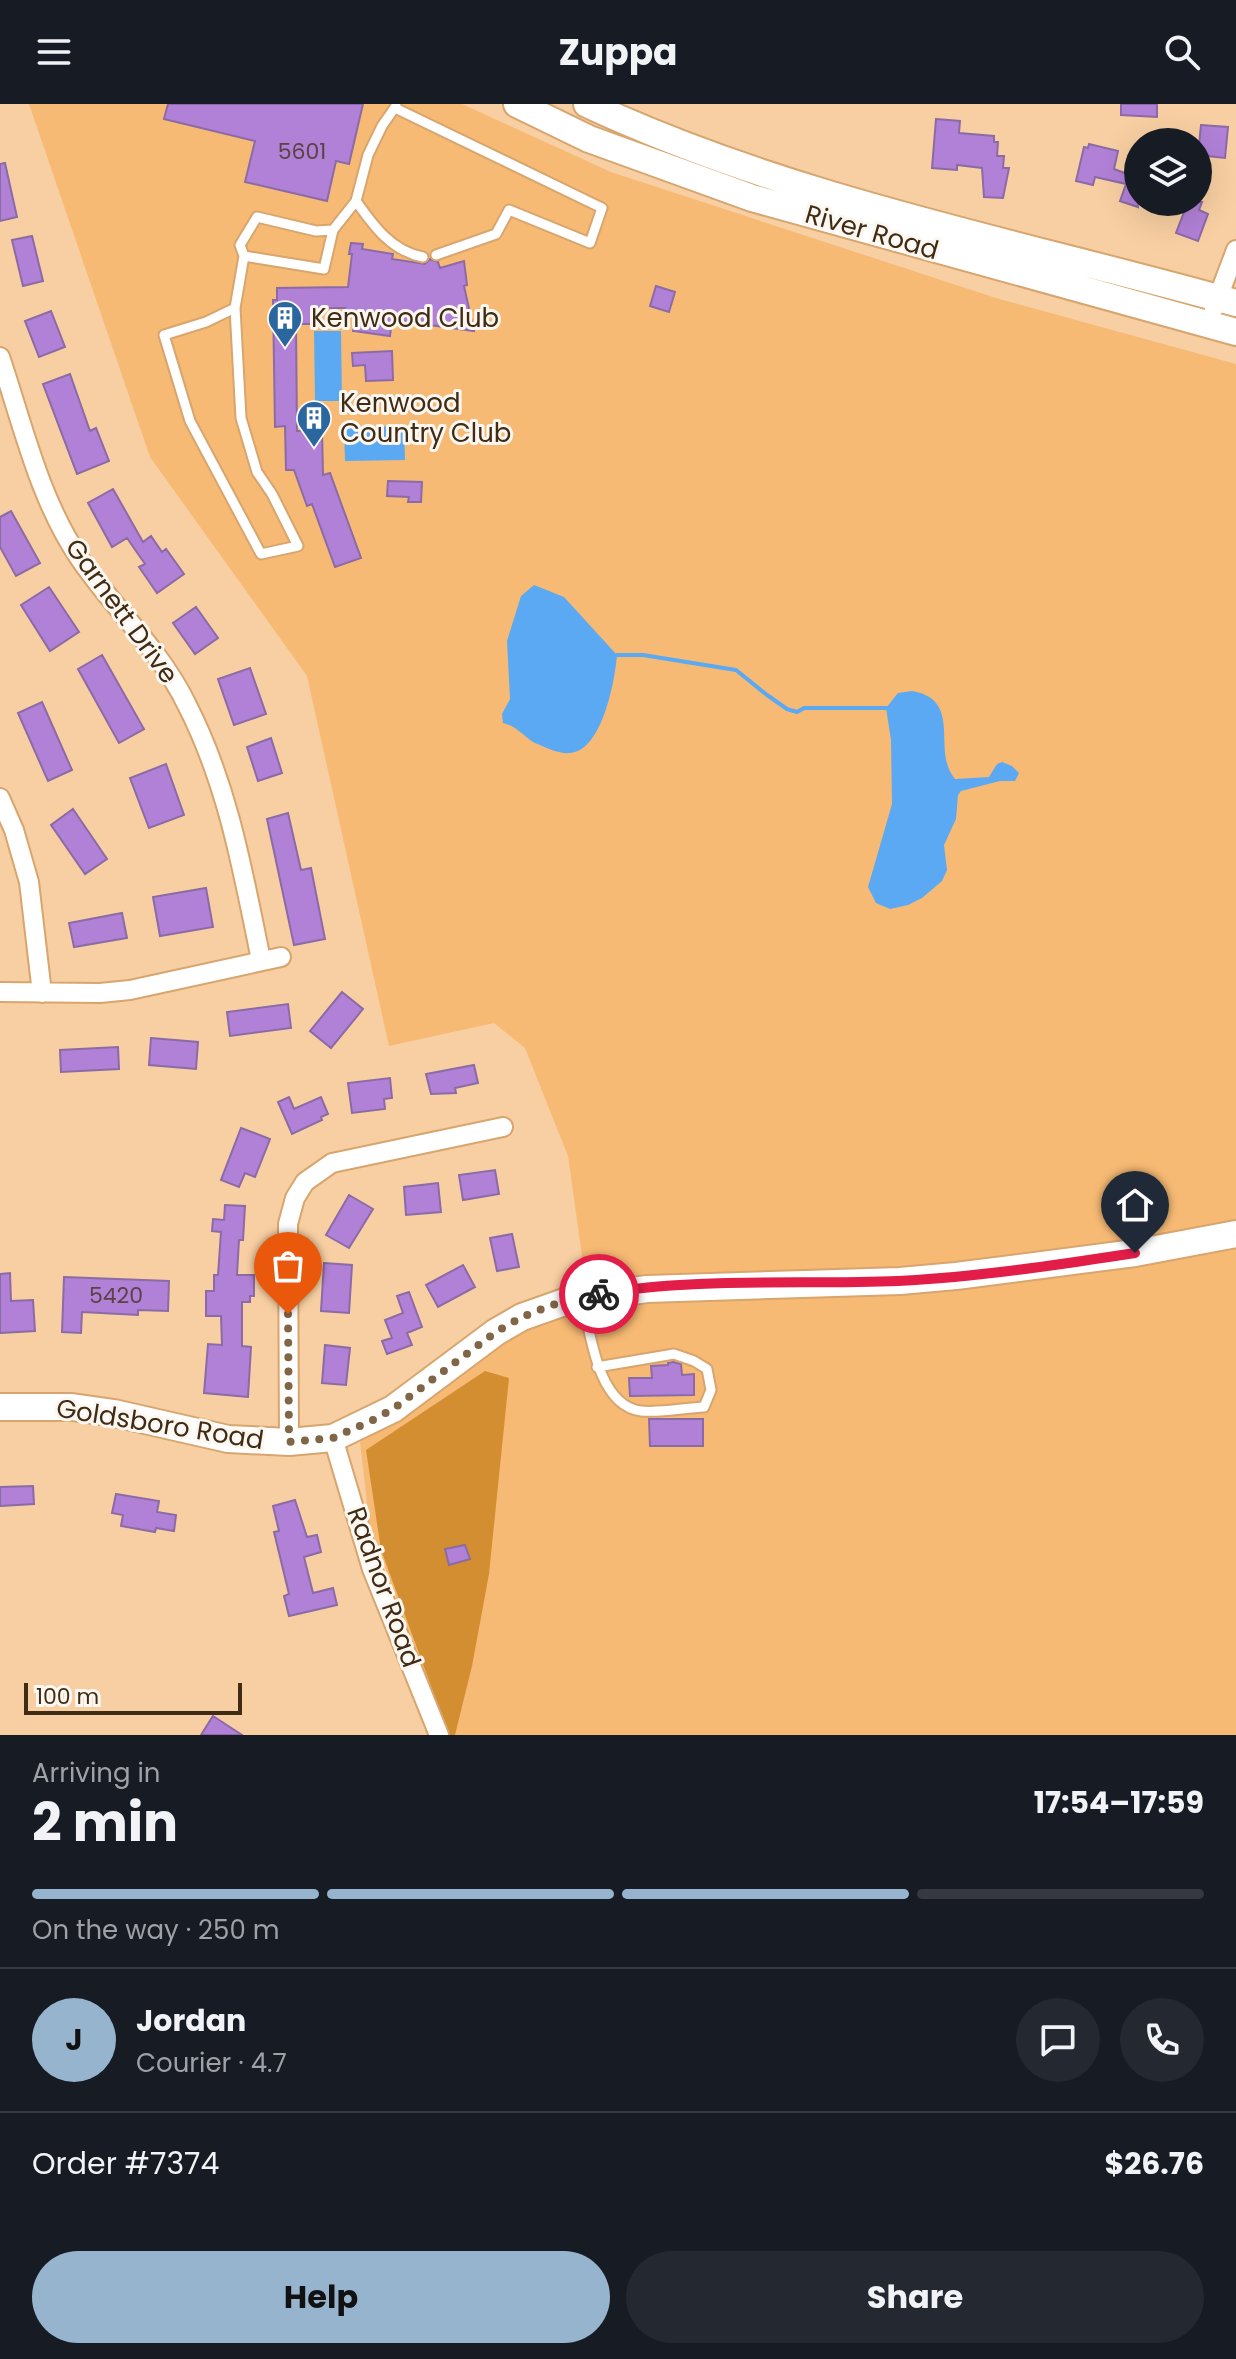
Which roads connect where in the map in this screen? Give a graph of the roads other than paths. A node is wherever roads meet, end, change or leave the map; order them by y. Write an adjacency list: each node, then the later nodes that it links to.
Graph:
1 (517, 104): 12 (main road, River Road)
2 (587, 104): 10 (main road, River Road)
3 (396, 106): 4 (lane); 7 (lane)
4 (356, 201): 5 (lane); 9 (lane)
5 (333, 230): 8 (lane); 8 (lane)
6 (1236, 250): 10 (street)
7 (436, 255)
8 (244, 256): 11 (lane)
9 (423, 257)
10 (1227, 300): 12 (street)
11 (235, 308): 11 (lane)
12 (1208, 324): 13 (main road, River Road)
13 (1236, 332)
14 (0, 357): 17 (street, Garnett Drive)
15 (0, 798): 19 (street)
16 (281, 957): 17 (street)
17 (261, 960): 19 (street)
18 (0, 992): 19 (street)
19 (42, 993)
20 (503, 1127): 26 (street)
21 (1236, 1234): 22 (main road, Goldsboro Road)
22 (582, 1297): 23 (lane); 25 (main road, Goldsboro Road)
23 (597, 1367): 23 (lane)
24 (0, 1407): 26 (main road, Goldsboro Road)
25 (333, 1438): 26 (main road, Goldsboro Road); 27 (street, Radnor Road)
26 (289, 1442)
27 (439, 1735)

